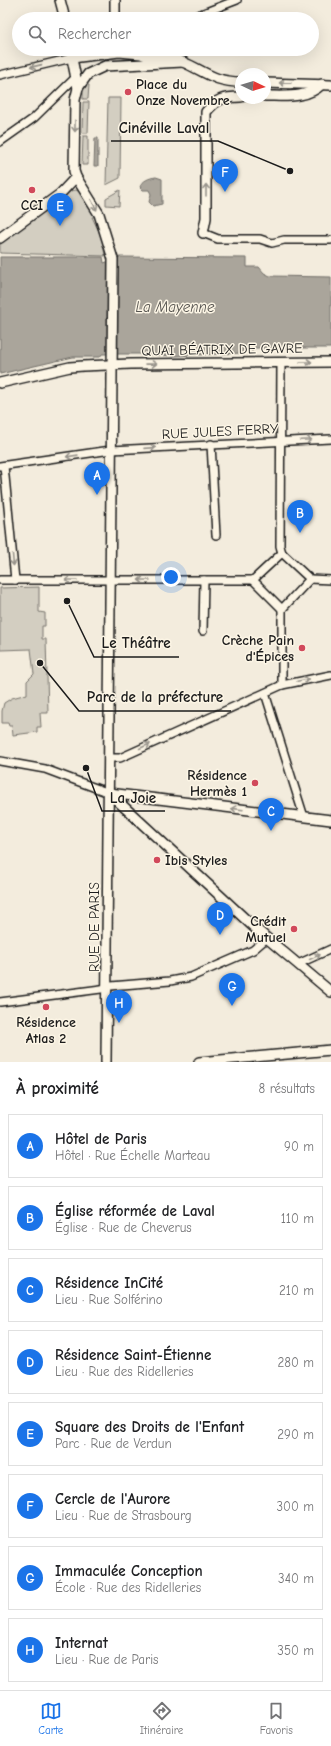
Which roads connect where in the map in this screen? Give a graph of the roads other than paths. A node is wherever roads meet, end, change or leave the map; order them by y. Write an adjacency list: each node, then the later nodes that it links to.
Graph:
1 (60, 0): 4 (main road)
2 (115, 0): 5 (main road)
3 (237, 0): 6 (street)
4 (63, 12)
5 (115, 12)
6 (206, 12)
7 (61, 56): 13 (street, one-way to 13)
8 (72, 56): 14 (main road)
9 (147, 56): 12 (main road)
10 (170, 56): 11 (main road)
11 (183, 62): 12 (main road); 15 (main road)
12 (166, 63): 18 (main road)
13 (0, 75)
14 (76, 77): 18 (main road); 21 (street)
15 (235, 81)
16 (271, 83): 17 (main road, one-way to 16)
17 (327, 85): 19 (main road)
18 (78, 88): 22 (main road, one-way to 22)
19 (271, 96)
20 (235, 97): 23 (main road, one-way to 20)
21 (0, 142)
22 (76, 177): 24 (main road); 28 (main road, RUE DE PARIS, one-way to 28)
23 (204, 231): 25 (street)
24 (0, 238)
25 (331, 240)
26 (281, 362): 27 (main road, QUAI BÉATRIX DE GAVRE, one-way to 27); 28 (main road, QUAI BÉATRIX DE GAVRE, one-way to 26); 31 (street)
27 (331, 362)
28 (112, 365): 29 (main road, QUAI BÉATRIX DE GAVRE); 33 (main road, RUE DE PARIS)
29 (0, 383)
30 (331, 439): 31 (street, RUE JULES FERRY, one-way to 30)
31 (281, 441): 32 (street, RUE JULES FERRY); 36 (street)
32 (211, 444): 33 (street, RUE JULES FERRY, one-way to 32); 35 (street)
33 (111, 450): 34 (street, RUE JULES FERRY, one-way to 34); 39 (main road, RUE DE PARIS)
34 (2, 466): 38 (street, one-way to 38)
35 (216, 534)
36 (282, 553): 41 (street); 42 (street)
37 (0, 580): 38 (street)
38 (15, 580): 39 (street, one-way to 38)
39 (110, 580): 40 (street, one-way to 39); 49 (main road, RUE DE PARIS)
40 (204, 580): 41 (street); 45 (street)
41 (253, 580): 44 (street)
42 (310, 580): 43 (street); 44 (street)
43 (331, 580)
44 (282, 609): 47 (street)
45 (203, 631)
46 (331, 675): 47 (street, one-way to 46)
47 (282, 685): 48 (street)
48 (265, 693): 49 (street, one-way to 48); 52 (street)
49 (108, 758): 51 (main road, RUE DE PARIS)
50 (0, 761): 51 (street)
51 (109, 793): 52 (main road, one-way to 51); 54 (main road); 57 (main road, RUE DE PARIS)
52 (304, 817): 53 (main road)
53 (331, 820)
54 (267, 938): 56 (main road); 57 (street)
55 (331, 949): 56 (street, one-way to 55)
56 (298, 964): 58 (main road)
57 (108, 987): 59 (street); 61 (main road, RUE DE PARIS)
58 (331, 992)
59 (0, 1002)
60 (331, 1050): 62 (main road)
61 (106, 1062)
62 (199, 1062)

